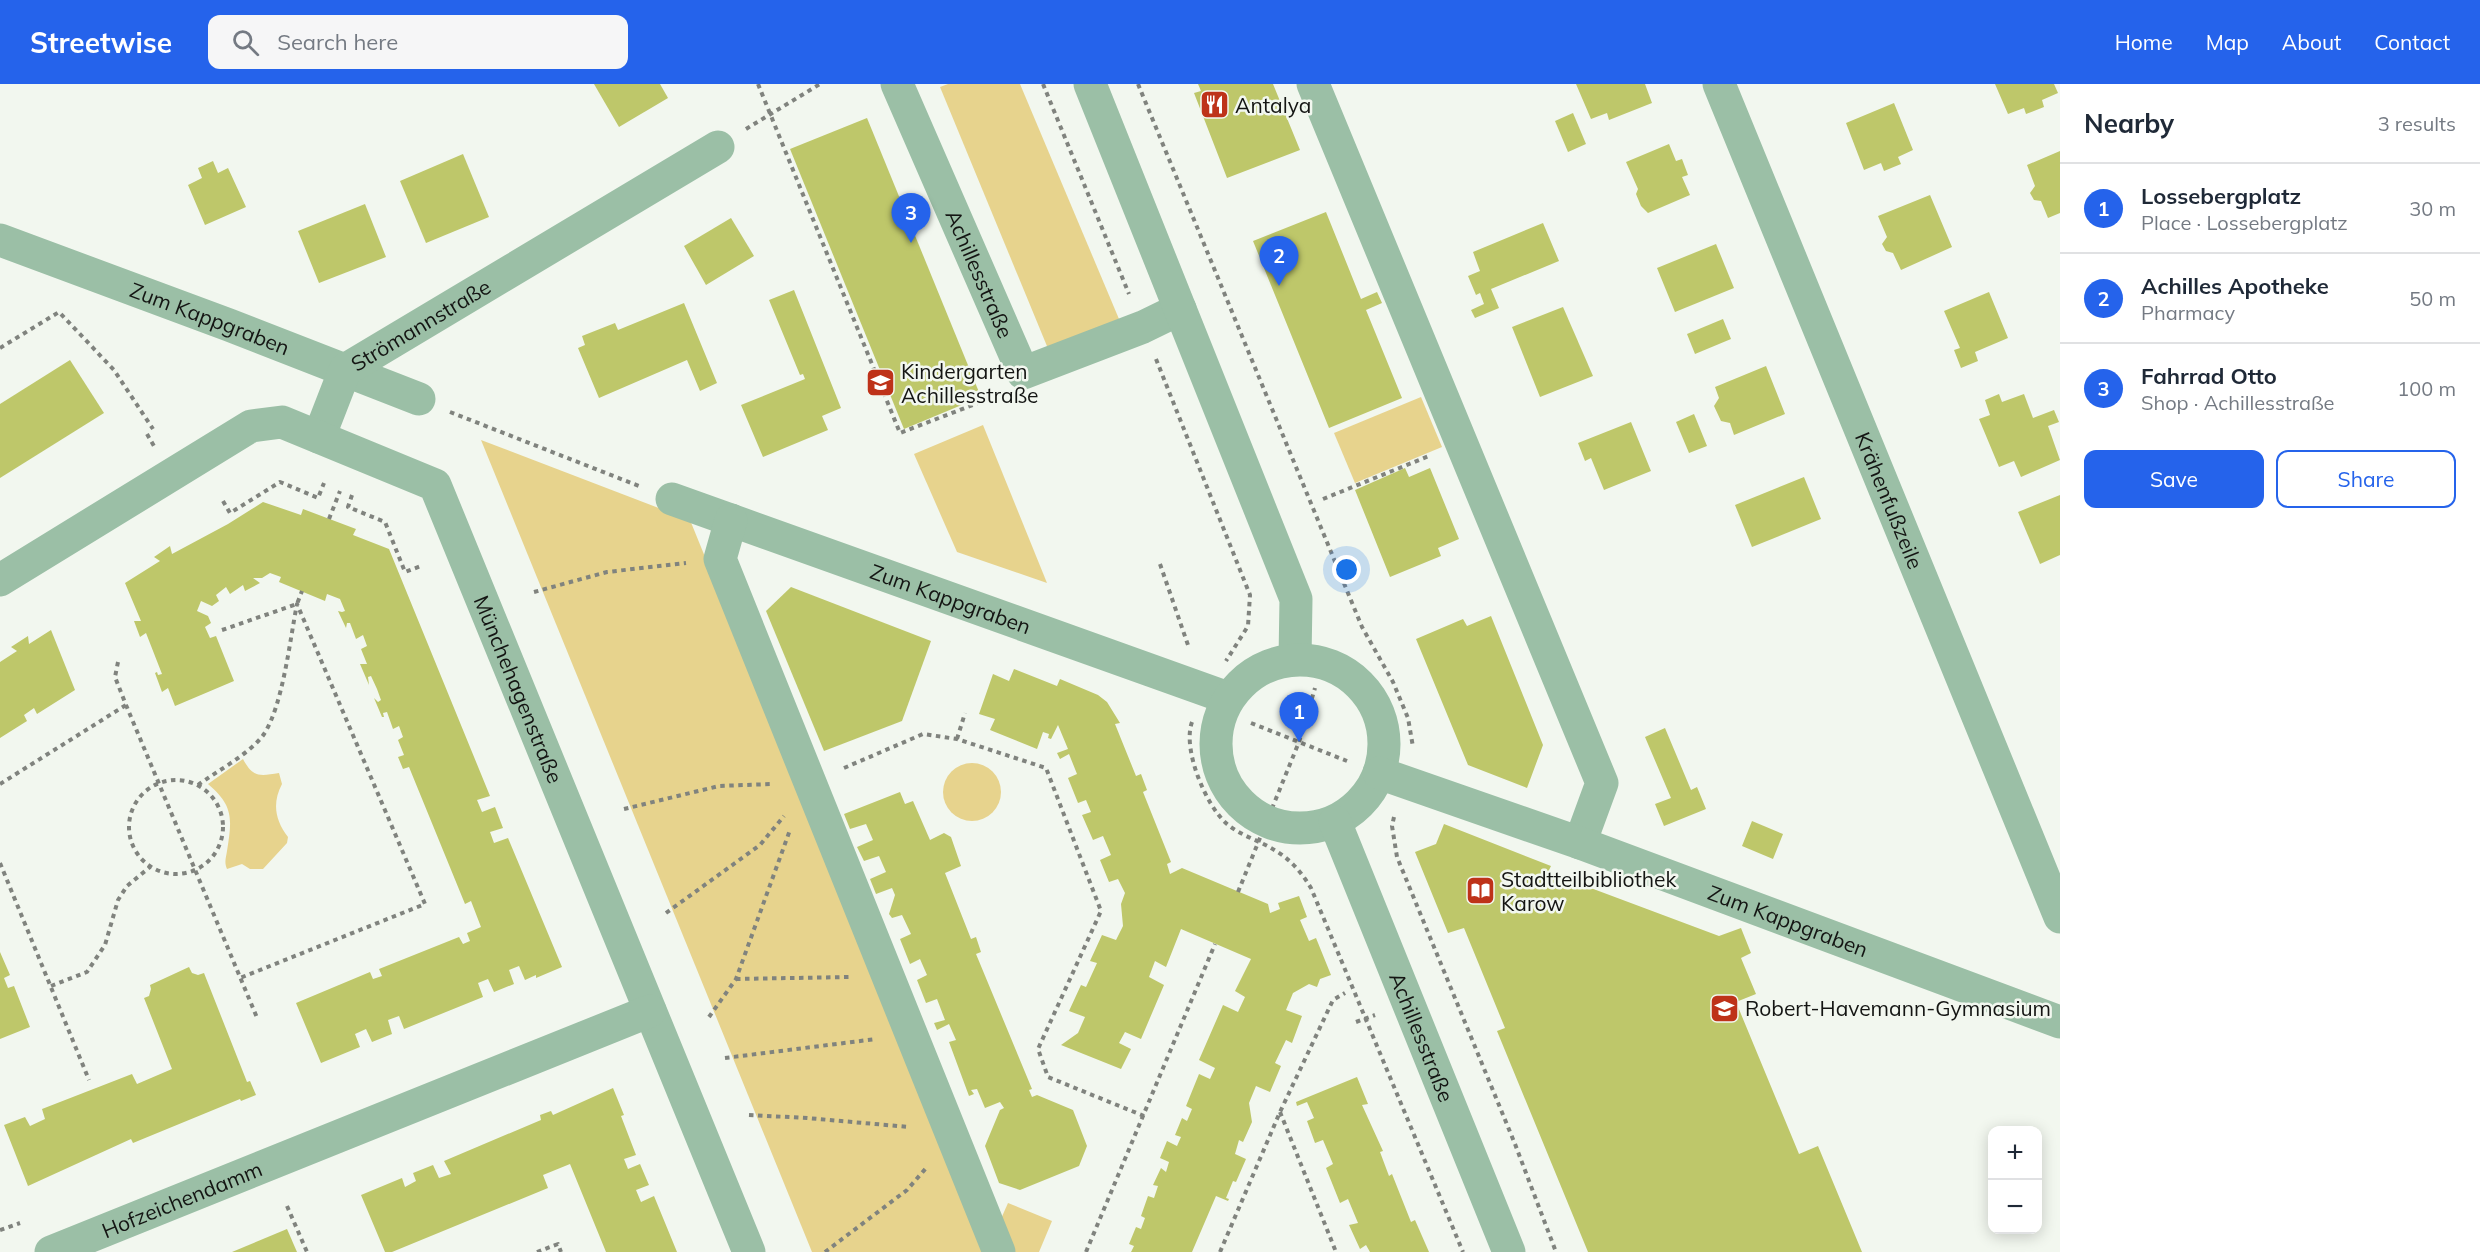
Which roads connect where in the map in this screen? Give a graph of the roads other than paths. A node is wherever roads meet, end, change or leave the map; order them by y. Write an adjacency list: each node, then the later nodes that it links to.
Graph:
1 (897, 84): 7 (street, Achillesstraße)
2 (1090, 84): 7 (street)
3 (1312, 84): 18 (street)
4 (1719, 84): 19 (street, Krähenfußzeile)
5 (718, 147): 8 (street, Strömannstraße)
6 (0, 240): 8 (street, Zum Kappgraben)
7 (1180, 309): 14 (street)
8 (345, 370): 9 (street, Zum Kappgraben); 10 (street, Strömannstraße)
9 (419, 399)
10 (319, 437): 13 (street); 20 (street, Münchehagenstraße)
11 (672, 499): 12 (street, Zum Kappgraben)
12 (731, 520): 15 (street, Zum Kappgraben); 24 (street)
13 (0, 580)
14 (1307, 660): 15 (street); 16 (street)
15 (1217, 694): 17 (street)
16 (1391, 777): 17 (street); 18 (street, Zum Kappgraben)
17 (1335, 822): 25 (street, Achillesstraße)
18 (1580, 843): 21 (street, Zum Kappgraben)
19 (2060, 917)
20 (650, 1011): 22 (street, Hofzeichendamm); 23 (street, Münchehagenstraße)
21 (2060, 1022)
22 (51, 1252)
23 (749, 1252)
24 (999, 1252)
25 (1509, 1252)

